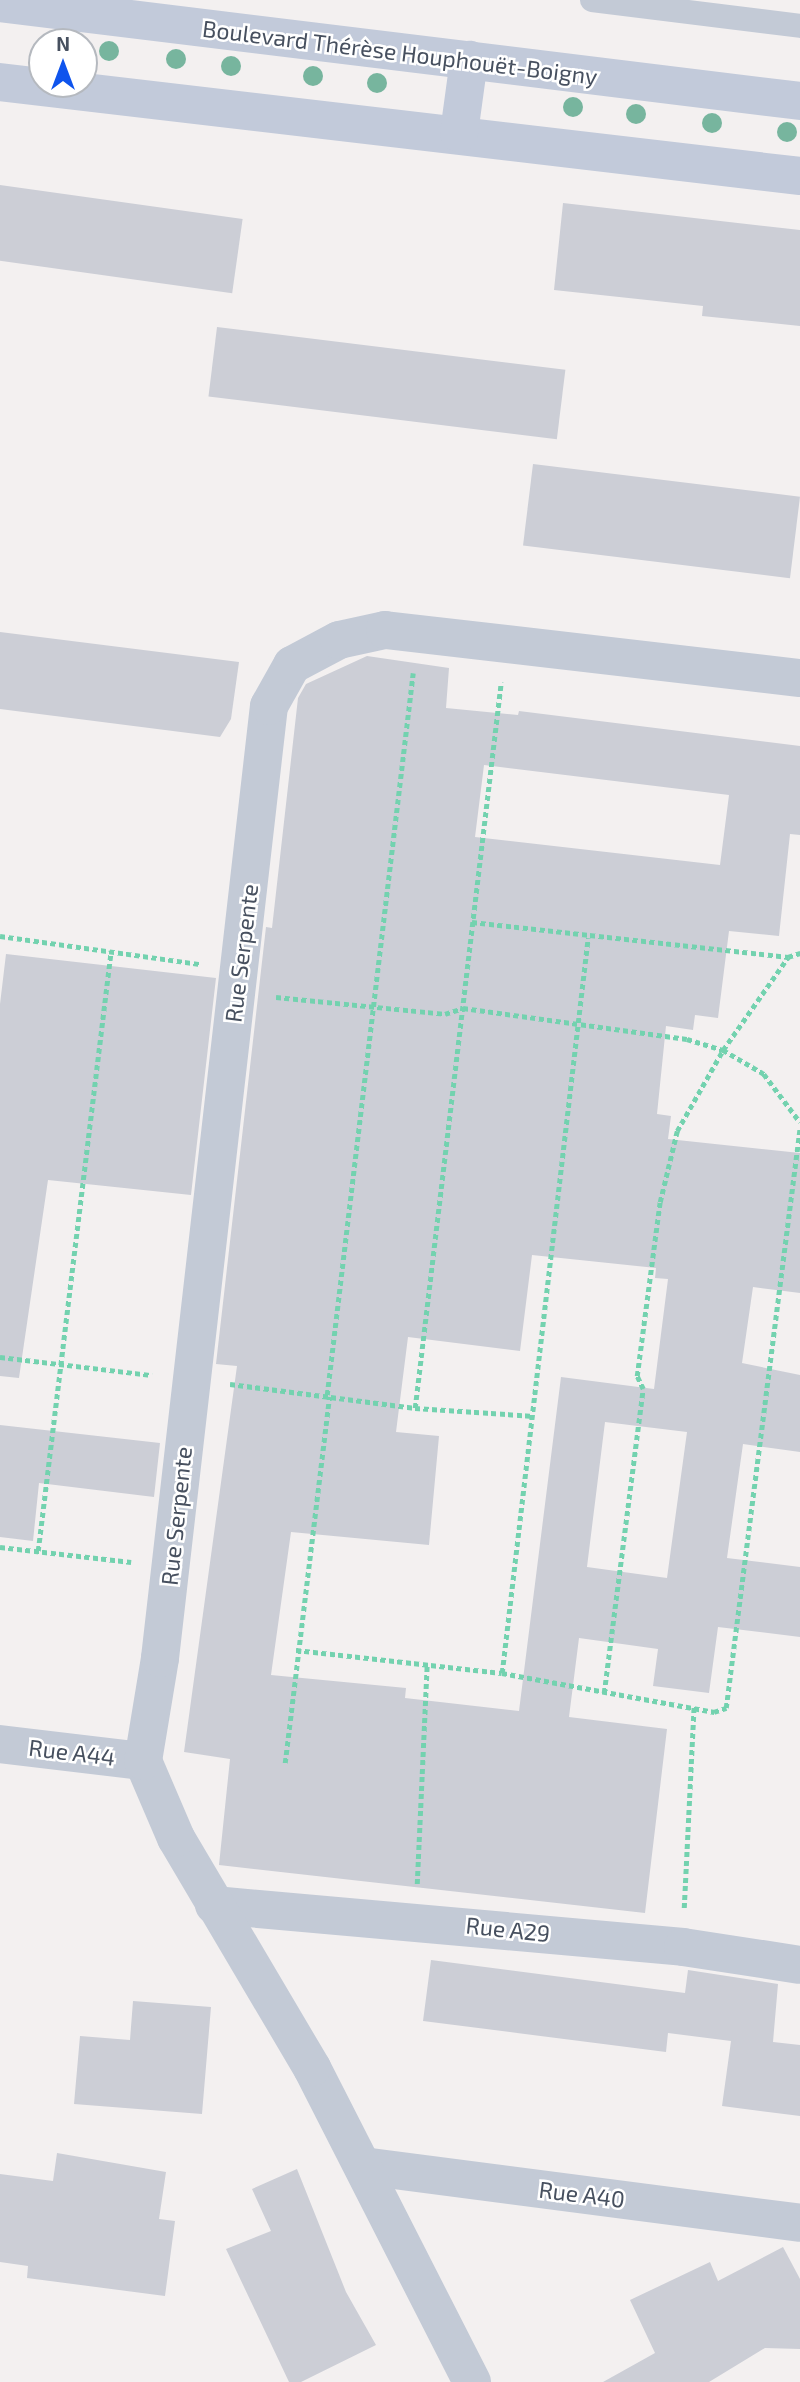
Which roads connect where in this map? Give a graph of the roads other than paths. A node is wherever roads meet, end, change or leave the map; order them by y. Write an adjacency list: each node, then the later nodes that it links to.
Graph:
1 (592, 0): 3 (lane)
2 (18, 3): 4 (main road, Boulevard Thérèse Houphouët-Boigny)
3 (800, 26)
4 (469, 60): 6 (main road, Boulevard Thérèse Houphouët-Boigny); 7 (main road)
5 (0, 82): 7 (main road)
6 (800, 102)
7 (459, 133): 8 (main road)
8 (800, 176)
9 (800, 678): 11 (street, Rue Serpente)
10 (0, 1744): 11 (street, Rue A44)
11 (143, 1761): 12 (street)
12 (214, 1905): 13 (street, Rue A29); 14 (street)
13 (800, 1965)
14 (363, 2166): 15 (street, Rue A40); 16 (street)
15 (800, 2223)
16 (472, 2382)

